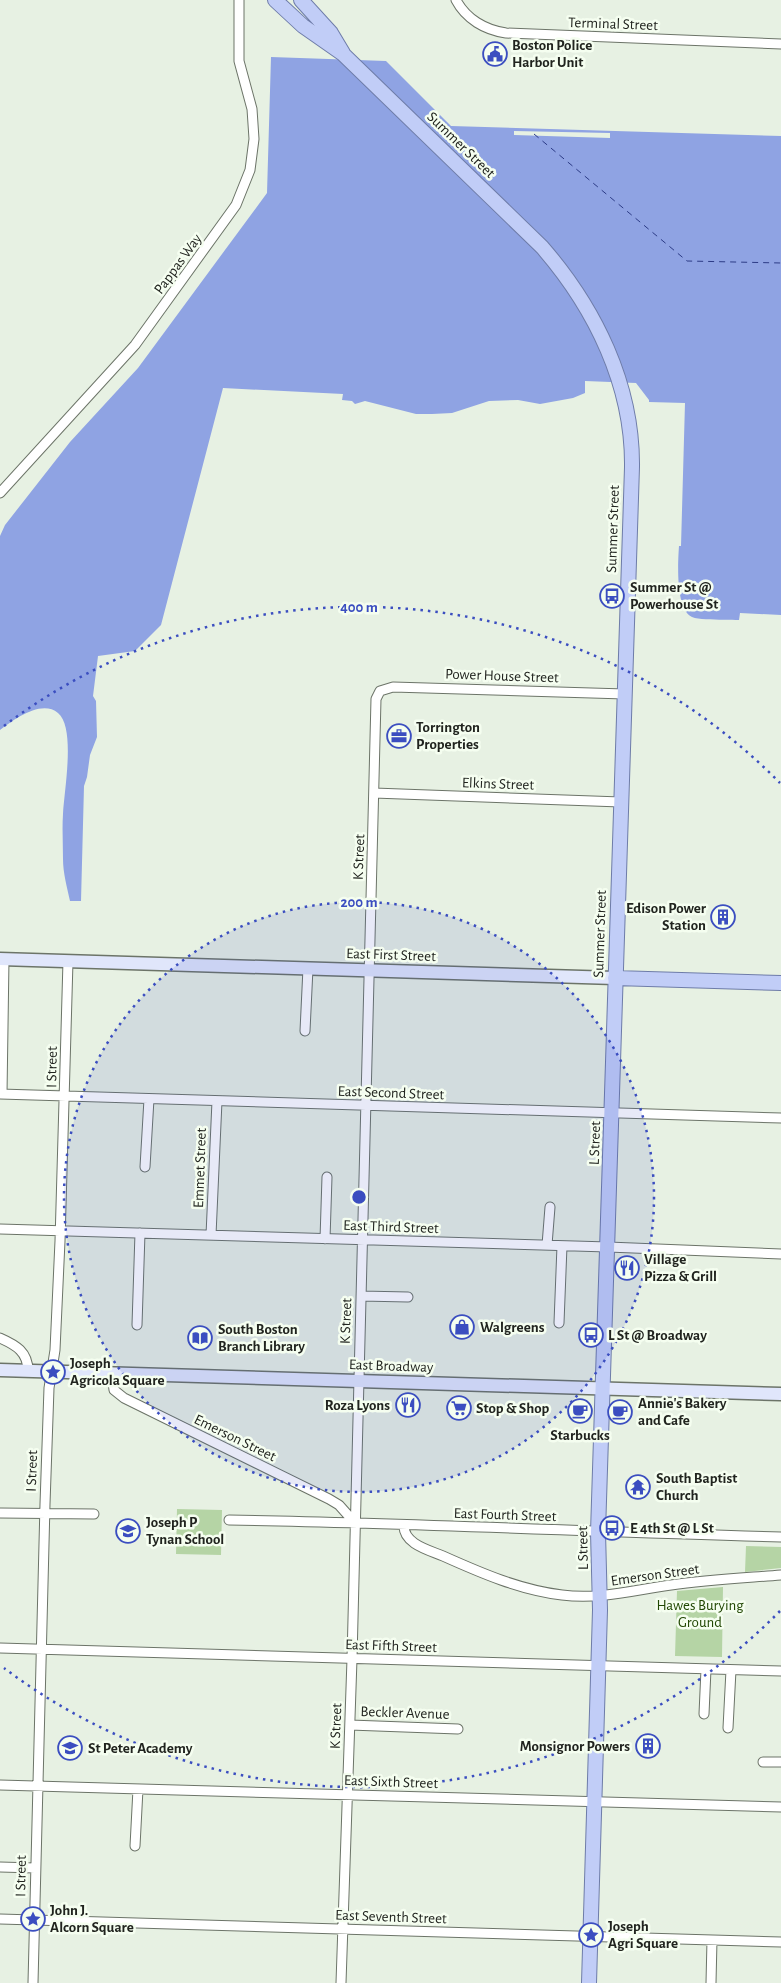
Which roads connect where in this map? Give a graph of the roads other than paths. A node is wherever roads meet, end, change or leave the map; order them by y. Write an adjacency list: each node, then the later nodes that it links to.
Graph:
1 (238, 0): 7 (street, Pappas Way)
2 (275, 0): 6 (main road, Summer Street)
3 (301, 0): 6 (main road, Summer Street)
4 (456, 0): 5 (street, Terminal Street)
5 (781, 44)
6 (343, 54): 9 (main road, Summer Street)
7 (0, 493)
8 (380, 691): 9 (street, Power House Street); 10 (street, K Street)
9 (625, 694): 11 (main road, Summer Street)
10 (374, 793): 11 (street, Elkins Street); 15 (street, K Street)
11 (621, 802): 16 (main road, Summer Street)
12 (2, 959): 13 (main road, East First Street); 19 (street)
13 (68, 961): 14 (main road, East First Street); 20 (street, I Street)
14 (308, 968): 15 (main road, East First Street); 18 (street)
15 (370, 970): 16 (main road, East First Street); 23 (street, K Street)
16 (615, 978): 17 (main road, East First Street); 24 (main road, Summer Street)
17 (781, 983)
18 (305, 1031)
19 (1, 1094): 20 (street, East Second Street)
20 (65, 1096): 21 (street, East Second Street); 30 (street, I Street)
21 (149, 1099): 22 (street, East Second Street); 26 (street)
22 (217, 1101): 23 (street, East Second Street); 32 (street, Emmet Street)
23 (366, 1106): 24 (street, East Second Street); 34 (street, K Street)
24 (612, 1113): 25 (street, East Second Street); 37 (main road, L Street)
25 (781, 1118)
26 (145, 1167)
27 (328, 1177): 33 (street)
28 (550, 1207): 35 (street)
29 (0, 1229): 30 (street, East Third Street)
30 (61, 1231): 31 (street, East Third Street); 46 (street, I Street)
31 (140, 1233): 32 (street, East Third Street); 42 (street)
32 (211, 1235): 33 (street, East Third Street)
33 (325, 1239): 34 (street, East Third Street)
34 (362, 1240): 35 (street, East Third Street); 39 (street, K Street)
35 (547, 1245): 36 (street, East Third Street)
36 (562, 1246): 37 (street, East Third Street); 41 (street)
37 (608, 1247): 38 (street, East Third Street); 49 (main road, L Street)
38 (781, 1254)
39 (361, 1296): 40 (street); 48 (street, K Street)
40 (408, 1297)
41 (559, 1323)
42 (137, 1325)
43 (0, 1338): 45 (street)
44 (0, 1370): 45 (main road, East Broadway)
45 (28, 1371): 46 (main road, East Broadway)
46 (52, 1372): 47 (main road, East Broadway); 52 (street, I Street)
47 (112, 1374): 48 (main road, East Broadway); 55 (street, Emerson Street)
48 (358, 1381): 49 (main road, East Broadway); 55 (street, K Street)
49 (603, 1388): 50 (main road, East Broadway); 57 (main road, L Street)
50 (781, 1394)
51 (0, 1513): 52 (street)
52 (45, 1514): 53 (street); 62 (street, I Street)
53 (94, 1514)
54 (229, 1520): 55 (street, East Fourth Street)
55 (355, 1523): 56 (street, East Fourth Street); 63 (street, K Street)
56 (404, 1526): 57 (street, East Fourth Street); 60 (street, Emerson Street)
57 (598, 1532): 58 (street, East Fourth Street); 60 (main road, L Street)
58 (781, 1538)
59 (781, 1575): 60 (street, Emerson Street)
60 (600, 1596): 64 (main road, L Street)
61 (0, 1648): 62 (street, East Fifth Street)
62 (41, 1649): 63 (street, East Fifth Street); 75 (street, I Street)
63 (352, 1659): 64 (street, East Fifth Street); 69 (street, K Street)
64 (598, 1666): 65 (street, East Fifth Street); 78 (main road, L Street)
65 (706, 1669): 66 (street, East Fifth Street); 68 (street)
66 (731, 1670): 67 (street, East Fifth Street); 70 (street)
67 (781, 1671)
68 (704, 1714)
69 (350, 1725): 71 (street, Beckler Avenue); 77 (street, K Street)
70 (728, 1728)
71 (458, 1729)
72 (763, 1762): 73 (street)
73 (781, 1762)
74 (0, 1785): 75 (street, East Sixth Street)
75 (37, 1786): 76 (street, East Sixth Street); 82 (street, I Street)
76 (138, 1789): 77 (street, East Sixth Street); 80 (street)
77 (347, 1795): 78 (street, East Sixth Street); 85 (street, K Street)
78 (595, 1802): 79 (street, East Sixth Street); 86 (main road, L Street)
79 (781, 1808)
80 (136, 1846)
81 (0, 1867): 82 (street)
82 (35, 1868): 84 (street, I Street)
83 (0, 1919): 84 (street, East Seventh Street)
84 (34, 1920): 85 (street, East Seventh Street); 89 (street, I Street)
85 (343, 1929): 86 (street, East Seventh Street); 90 (street, K Street)
86 (591, 1937): 87 (street, East Seventh Street); 91 (main road, L Street)
87 (712, 1940): 88 (street, East Seventh Street); 92 (street)
88 (781, 1942)
89 (33, 1983)
90 (341, 1983)
91 (589, 1983)
92 (711, 1983)

